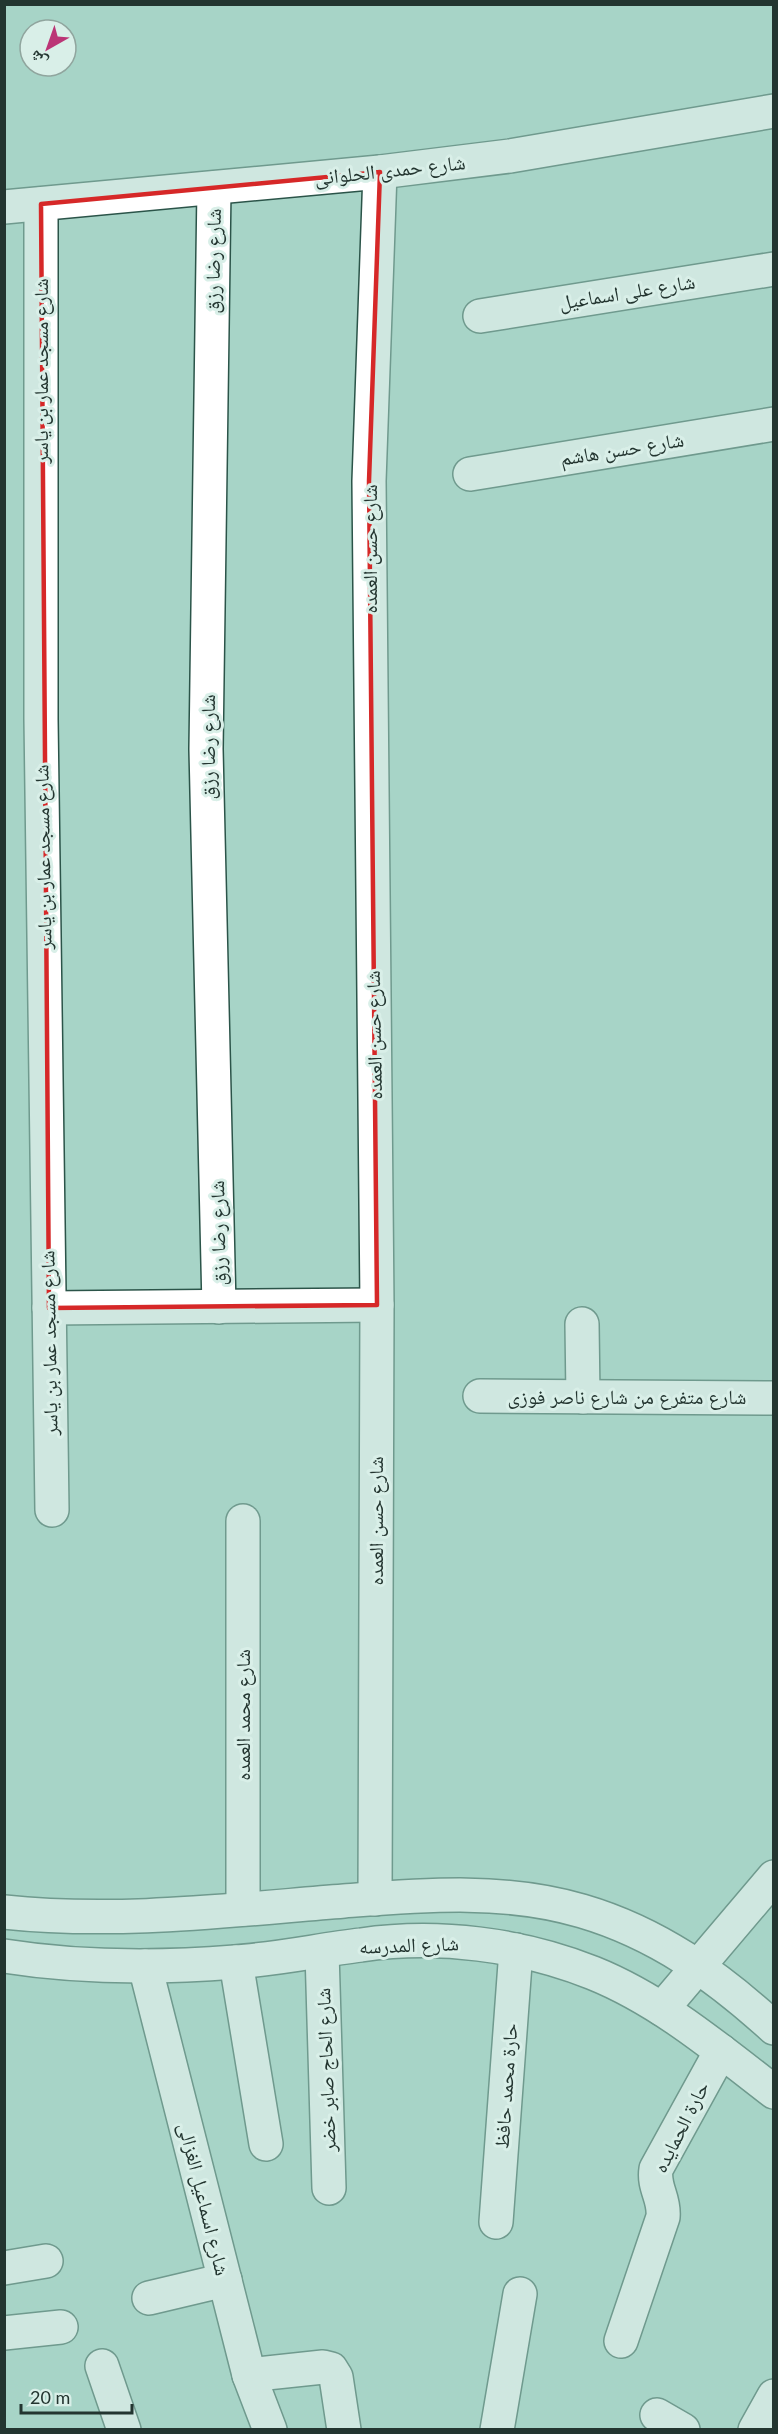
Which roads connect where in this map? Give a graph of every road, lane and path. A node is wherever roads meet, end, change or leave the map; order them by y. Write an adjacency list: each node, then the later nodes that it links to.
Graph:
1 (774, 111): 2 (street, شارع حمدى الحلوانى)
2 (380, 172): 3 (street, شارع حمدى الحلوانى); 10 (street, شارع حسن العمده)
3 (214, 188): 4 (street, شارع حمدى الحلوانى); 11 (street, شارع رضا رزق)
4 (41, 204): 5 (street, شارع حمدى الحلوانى); 12 (street, شارع مسجد عمار بن ياسر)
5 (4, 207)
6 (774, 269): 7 (street, شارع على اسماعيل)
7 (480, 316)
8 (774, 424): 9 (street, شارع حسن هاشم)
9 (470, 474)
10 (377, 1305): 11 (street); 20 (street, شارع حسن العمده)
11 (219, 1307): 12 (street)
12 (49, 1308): 17 (street, شارع مسجد عمار بن ياسر)
13 (582, 1324): 15 (street)
14 (480, 1396): 15 (street, شارع متفرع من شارع ناصر فوزى)
15 (583, 1397): 16 (street, شارع متفرع من شارع ناصر فوزى)
16 (774, 1398)
17 (52, 1510)
18 (243, 1521): 21 (street, شارع محمد العمده)
19 (774, 1877): 28 (street)
20 (375, 1899): 21 (street); 28 (street)
21 (243, 1909): 22 (street)
22 (4, 1912)
23 (516, 1950): 24 (street, شارع المدرسه); 29 (street, شارع المدرسه); 35 (street, حارة محمد حافظ)
24 (322, 1952): 26 (street, شارع المدرسه); 34 (street, شارع الحاج صابر خضر)
25 (4, 1956): 27 (street, شارع المدرسه)
26 (236, 1962): 27 (street, شارع المدرسه); 33 (street)
27 (145, 1966): 38 (street, شارع اسماعيل الغزالى)
28 (699, 1966): 29 (street); 30 (street)
29 (662, 2009): 31 (street, شارع المدرسه)
30 (774, 2028)
31 (721, 2051): 32 (street, شارع المدرسه); 43 (street, حارة الحمايده)
32 (774, 2092)
33 (266, 2144)
34 (329, 2188)
35 (496, 2222)
36 (46, 2261): 37 (street)
37 (4, 2268)
38 (225, 2280): 40 (street); 45 (street, شارع اسماعيل الغزالى)
39 (520, 2294): 50 (street)
40 (149, 2298)
41 (61, 2327): 42 (street)
42 (4, 2333)
43 (621, 2341)
44 (102, 2366): 47 (street)
45 (249, 2375): 48 (street, شارع اسماعيل الغزالى); 49 (street)
46 (774, 2396): 51 (street)
47 (124, 2430)
48 (270, 2430)
49 (344, 2430)
50 (497, 2430)
51 (755, 2430)

